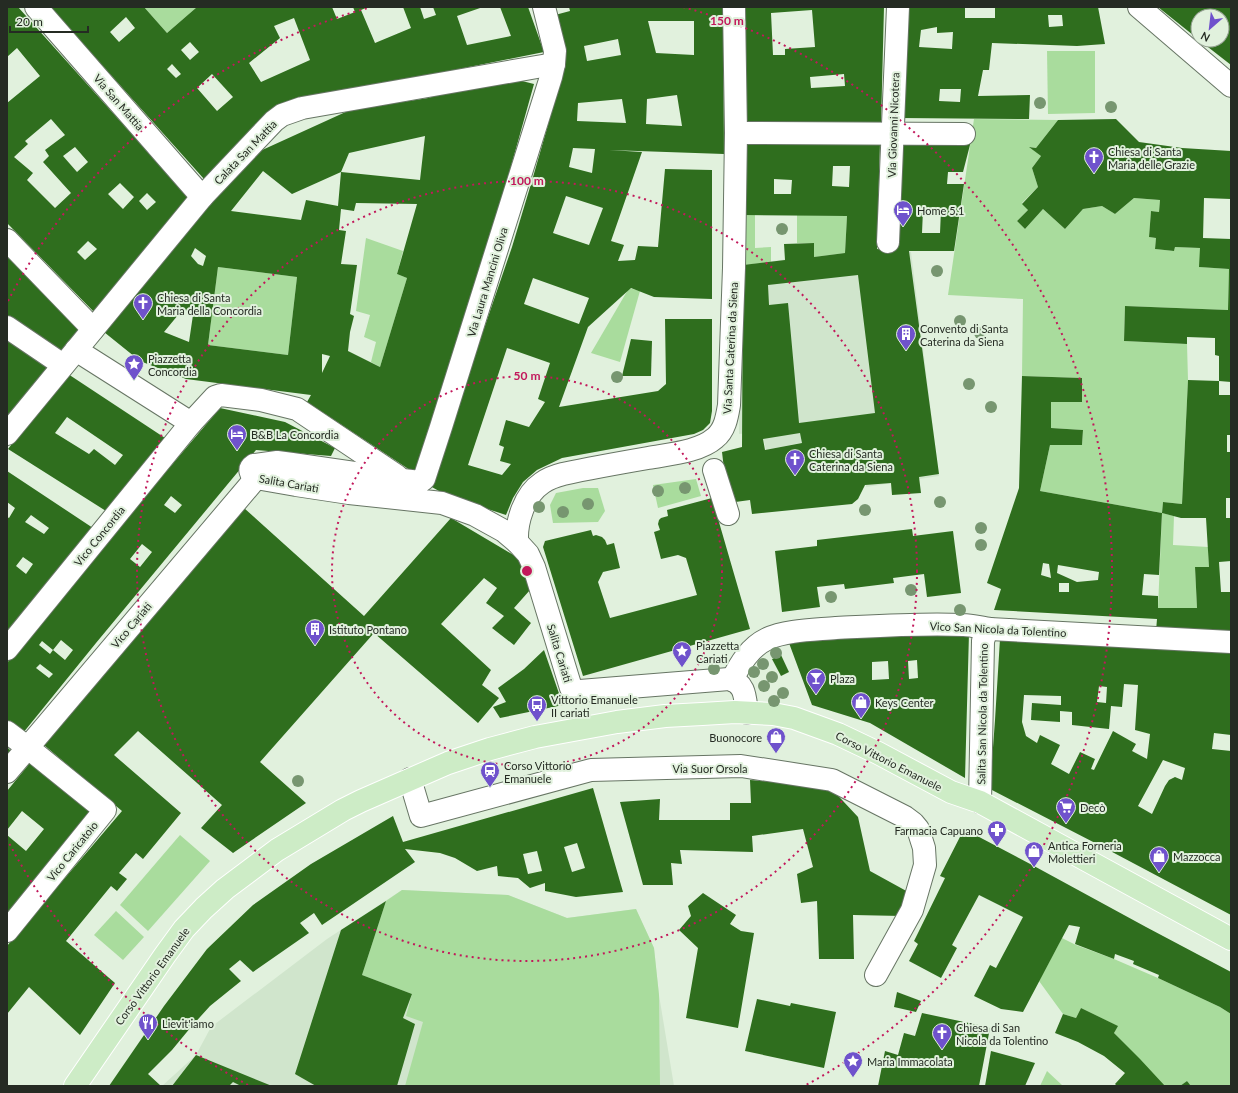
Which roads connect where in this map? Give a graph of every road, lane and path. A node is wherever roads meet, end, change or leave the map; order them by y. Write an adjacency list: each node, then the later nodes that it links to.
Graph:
1 (36, 7): 11 (street, Via San Mattia)
2 (544, 7): 6 (street)
3 (734, 7): 8 (street, Via Santa Caterina da Siena)
4 (898, 7): 9 (street, Via Giovanni Nicotera)
5 (1139, 7): 7 (street)
6 (554, 64): 11 (street, Calata San Mattia); 21 (street, Via Laura Mancini Oliva)
7 (1231, 86)
8 (736, 133): 9 (street); 23 (street, Via Santa Caterina da Siena)
9 (892, 134): 10 (street); 13 (street, Via Giovanni Nicotera)
10 (964, 134)
11 (202, 197): 15 (street, Calata San Mattia)
12 (7, 240): 15 (street)
13 (888, 242)
14 (7, 327): 16 (street)
15 (94, 328): 16 (street, Calata San Mattia)
16 (70, 358): 17 (street); 18 (street, Calata San Mattia)
17 (191, 423): 21 (street); 26 (street, Vico Concordia)
18 (7, 434)
19 (714, 470): 22 (street)
20 (256, 478): 21 (street, Salita Cariati); 23 (street, Salita Cariati); 30 (street, Vico Cariati)
21 (403, 480)
22 (728, 514)
23 (517, 542): 27 (street, Salita Cariati)
24 (990, 629): 25 (street, Vico San Nicola da Tolentino); 27 (street, Vico San Nicola da Tolentino); 33 (street, Salita San Nicola da Tolentino)
25 (1231, 642)
26 (7, 649)
27 (732, 680): 28 (street)
28 (747, 713): 32 (main road, Corso Vittorio Emanuele); 33 (main road, Corso Vittorio Emanuele)
29 (7, 732): 30 (street)
30 (27, 747): 31 (street, Vico Cariati); 34 (street, Vico Caricatoio)
31 (7, 772)
32 (410, 779): 36 (street, Via Suor Orsola); 37 (main road, Corso Vittorio Emanuele)
33 (980, 802): 35 (main road, Corso Vittorio Emanuele)
34 (7, 931)
35 (1231, 939)
36 (876, 976)
37 (75, 1086)

